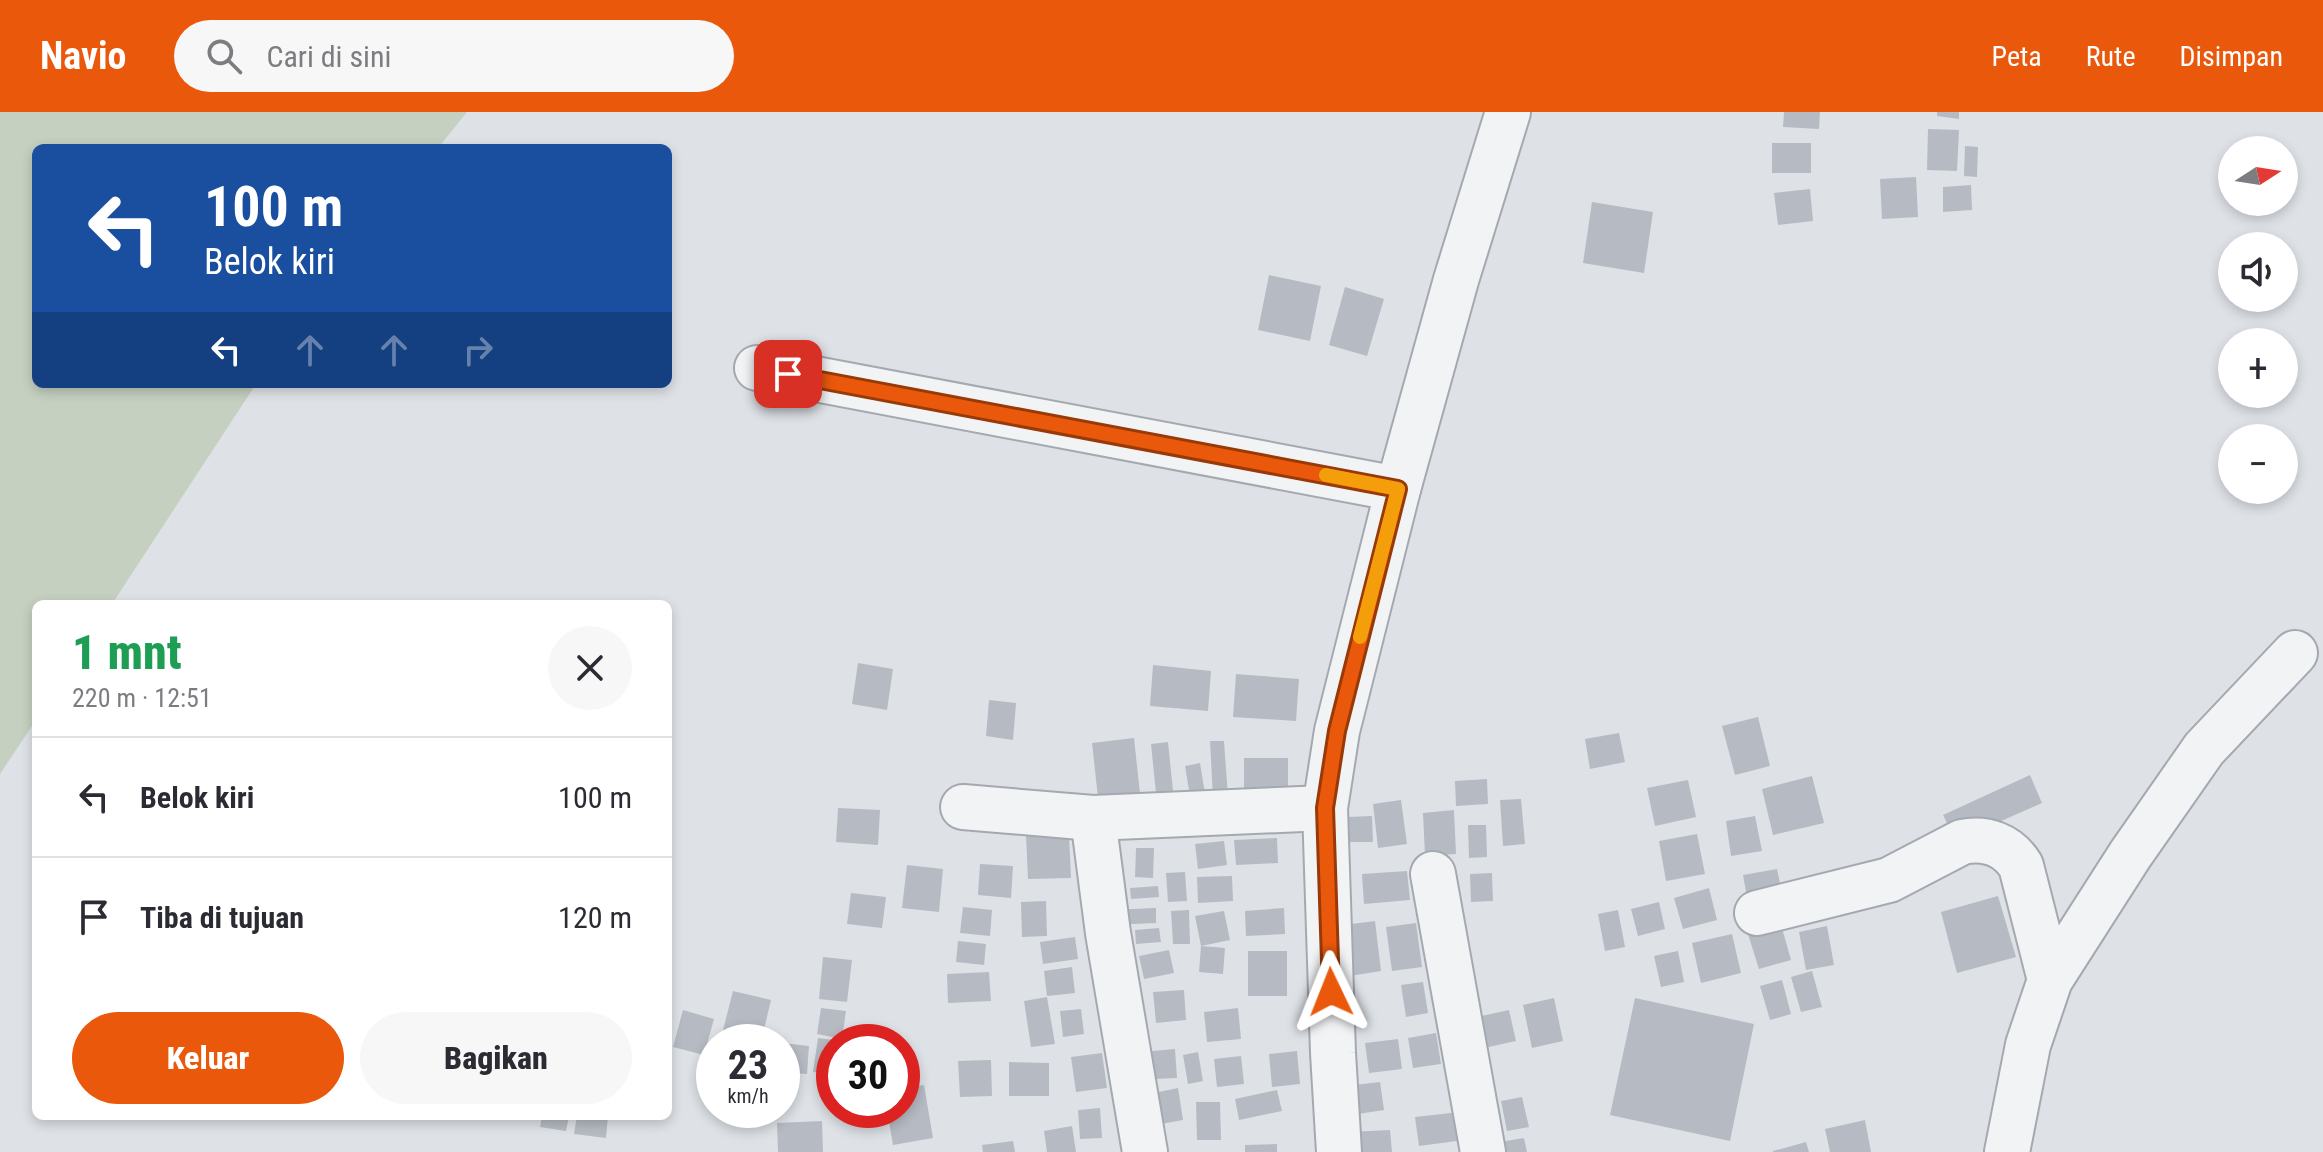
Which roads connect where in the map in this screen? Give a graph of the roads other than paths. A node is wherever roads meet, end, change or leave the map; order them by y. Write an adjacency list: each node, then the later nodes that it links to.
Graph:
1 (1508, 112): 3 (street)
2 (757, 368): 3 (street)
3 (1398, 489): 6 (street)
4 (2295, 653): 10 (street)
5 (963, 807): 7 (street)
6 (1325, 808): 7 (street); 12 (street)
7 (1093, 818): 11 (street)
8 (1433, 874): 13 (street)
9 (1757, 913): 10 (street)
10 (2050, 980): 14 (street)
11 (1145, 1152)
12 (1339, 1152)
13 (1483, 1152)
14 (2007, 1152)

